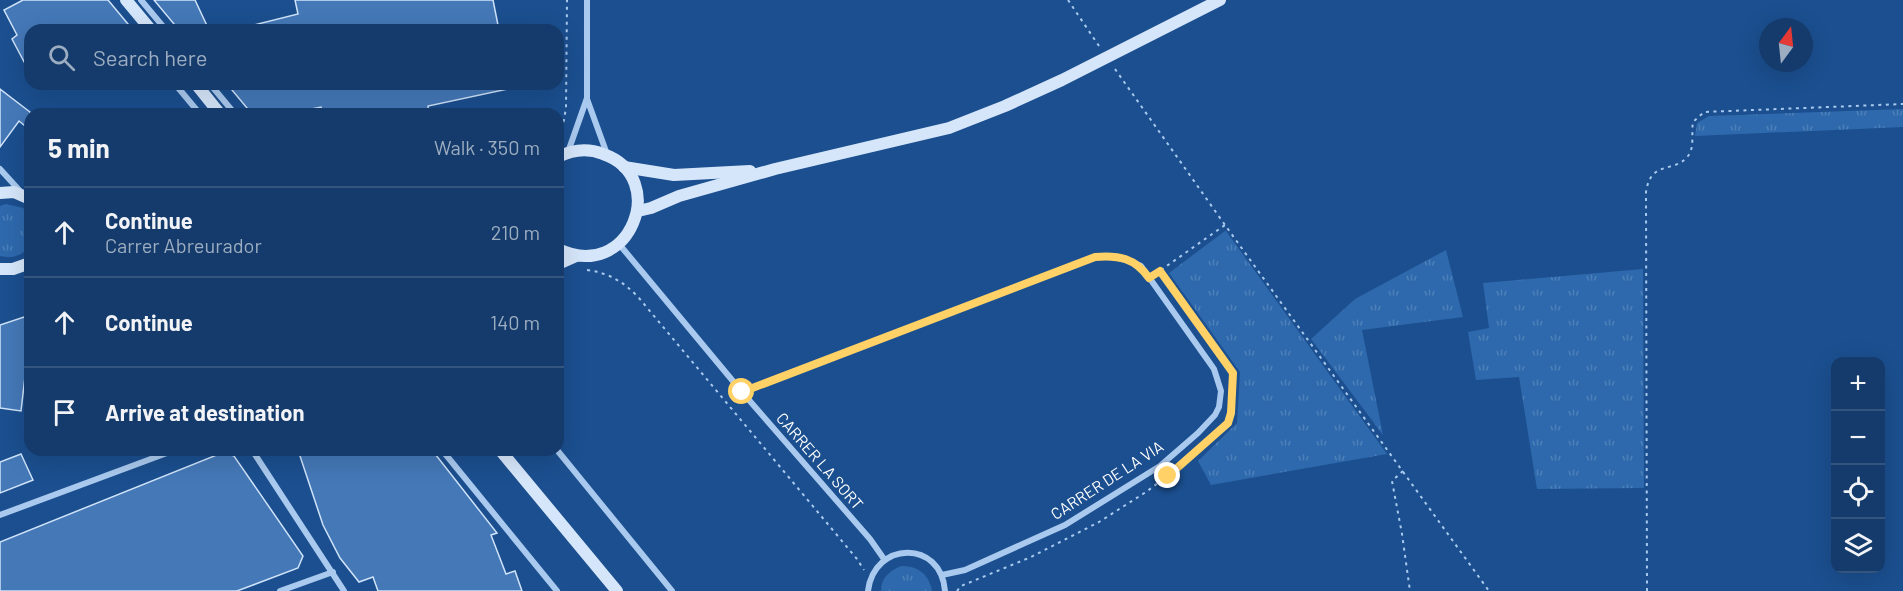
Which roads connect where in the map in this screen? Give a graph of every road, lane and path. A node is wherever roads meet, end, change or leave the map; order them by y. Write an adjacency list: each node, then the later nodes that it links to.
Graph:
1 (126, 0): 7 (street)
2 (141, 0): 8 (street)
3 (567, 0): 19 (path)
4 (587, 0): 14 (street)
5 (1068, 0): 9 (path)
6 (1220, 0): 25 (street)
7 (146, 24)
8 (161, 24)
9 (1101, 48)
10 (1115, 69): 30 (path)
11 (180, 90): 16 (street)
12 (201, 90): 17 (street)
13 (215, 90): 18 (street)
14 (587, 98): 20 (street); 22 (street)
15 (1903, 104): 64 (path)
16 (195, 108)
17 (215, 108)
18 (230, 108)
19 (564, 119)
20 (564, 153)
21 (564, 155): 22 (street)
22 (607, 155): 23 (street)
23 (624, 167): 25 (street); 29 (street)
24 (0, 169): 27 (street)
25 (775, 169): 29 (street)
26 (0, 193): 28 (street)
27 (24, 195)
28 (24, 197)
29 (638, 211): 31 (street)
30 (1225, 225): 38 (path); 47 (path)
31 (619, 244): 33 (street); 40 (street, CARRER LA SORT)
32 (564, 251): 33 (street)
33 (576, 256): 34 (street)
34 (564, 261)
35 (24, 265): 36 (street)
36 (0, 269)
37 (580, 269): 53 (path)
38 (1160, 271): 39 (path); 61 (path)
39 (1149, 278): 40 (street, CARRER DE LA VIA); 52 (street, CARRER DE LA VIA)
40 (742, 392): 50 (street, CARRER LA SORT)
41 (160, 456): 48 (street)
42 (256, 456): 51 (street)
43 (447, 456): 56 (street)
44 (505, 456): 49 (street)
45 (515, 456): 49 (street)
46 (562, 456): 58 (street)
47 (1403, 471): 62 (path); 63 (path)
48 (0, 515)
49 (586, 554): 57 (street)
50 (884, 560): 52 (street); 59 (street)
51 (333, 572): 54 (street); 55 (street)
52 (942, 575): 60 (street)
53 (863, 576)
54 (280, 591)
55 (344, 591)
56 (557, 591)
57 (617, 591)
58 (672, 591)
59 (868, 591)
60 (945, 591)
61 (957, 591)
62 (1410, 591)
63 (1490, 591)
64 (1647, 591)

